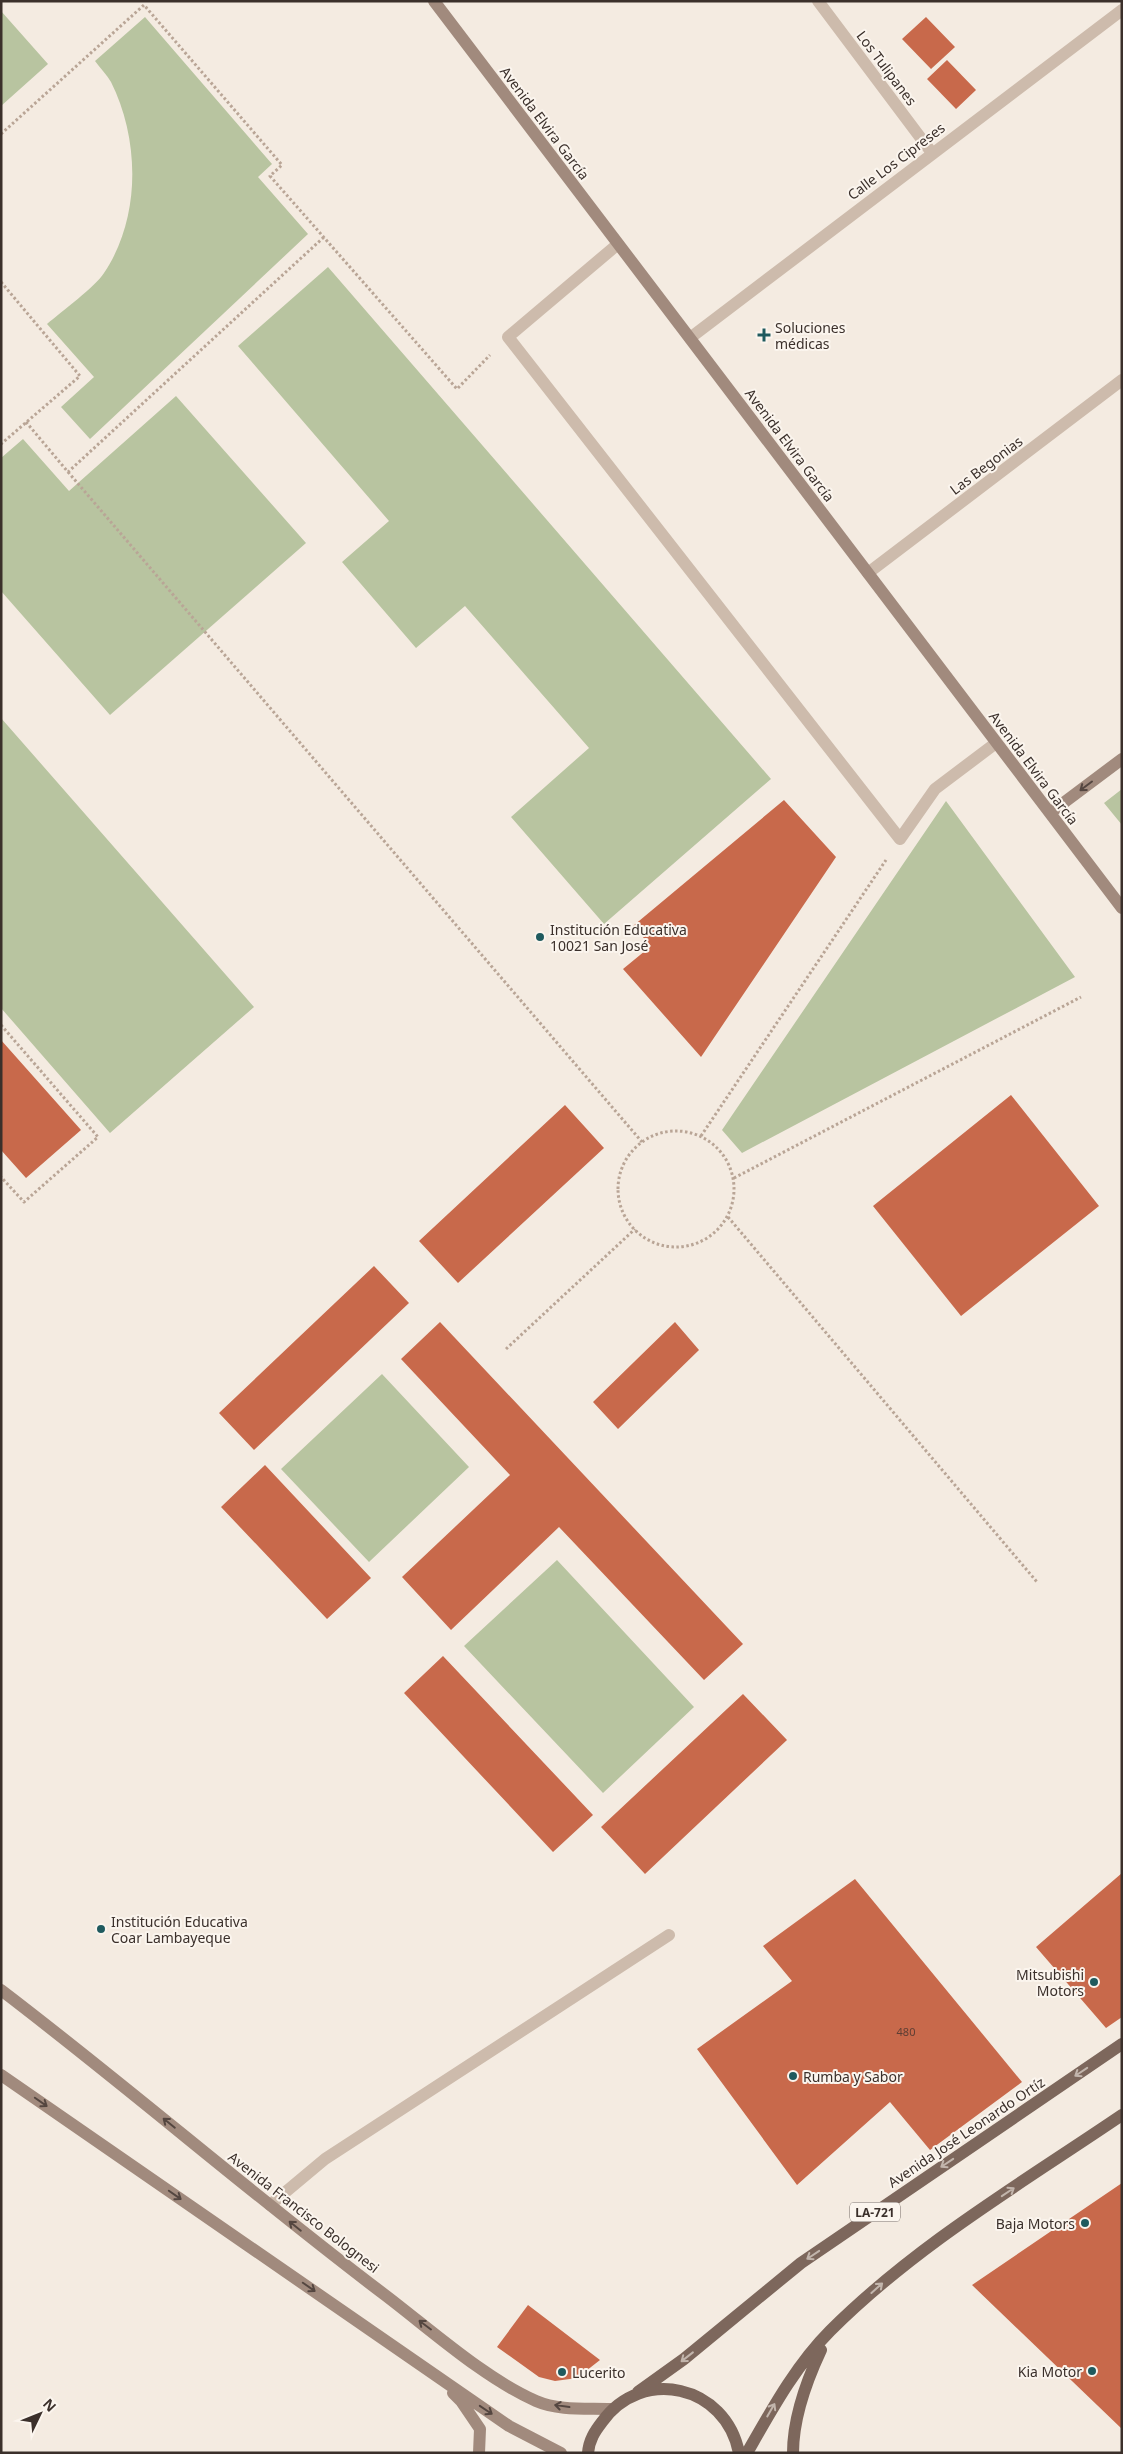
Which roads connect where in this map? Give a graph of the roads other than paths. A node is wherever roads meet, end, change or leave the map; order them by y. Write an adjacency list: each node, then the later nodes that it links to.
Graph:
1 (434, 1): 5 (main road, Avenida Elvira García)
2 (818, 1): 4 (street, Los Tulipanes)
3 (1122, 10): 4 (street, Calle Los Cipreses)
4 (932, 153): 6 (street, Calle Los Cipreses)
5 (618, 244): 6 (main road, Avenida Elvira García); 9 (street)
6 (690, 338): 8 (main road, Avenida Elvira García)
7 (1122, 380): 8 (street, Las Begonias)
8 (868, 573): 9 (main road, Avenida Elvira García)
9 (996, 743): 11 (main road, Avenida Elvira García)
10 (1122, 759): 11 (main road, one-way to 11)
11 (1050, 813): 12 (main road, Avenida Elvira García)
12 (1122, 908)
13 (669, 1935): 18 (street)
14 (1, 1990): 18 (main road, Avenida Francisco Bolognesi, one-way to 14)
15 (1122, 2044): 21 (main road, Avenida José Leonardo Ortíz / LA-721, one-way to 21)
16 (1, 2075): 20 (main road, one-way to 20)
17 (1122, 2115): 19 (main road, one-way to 17)
18 (270, 2205): 22 (main road, Avenida Francisco Bolognesi, one-way to 18)
19 (829, 2332): 27 (main road, one-way to 19); 28 (main road)
20 (432, 2372): 23 (main road); 24 (main road, one-way to 24)
21 (638, 2392): 22 (main road, LA-721); 26 (main road, LA-721)
22 (611, 2409): 25 (main road, LA-721)
23 (479, 2453)
24 (561, 2453)
25 (588, 2453)
26 (739, 2453)
27 (747, 2453)
28 (793, 2453)

